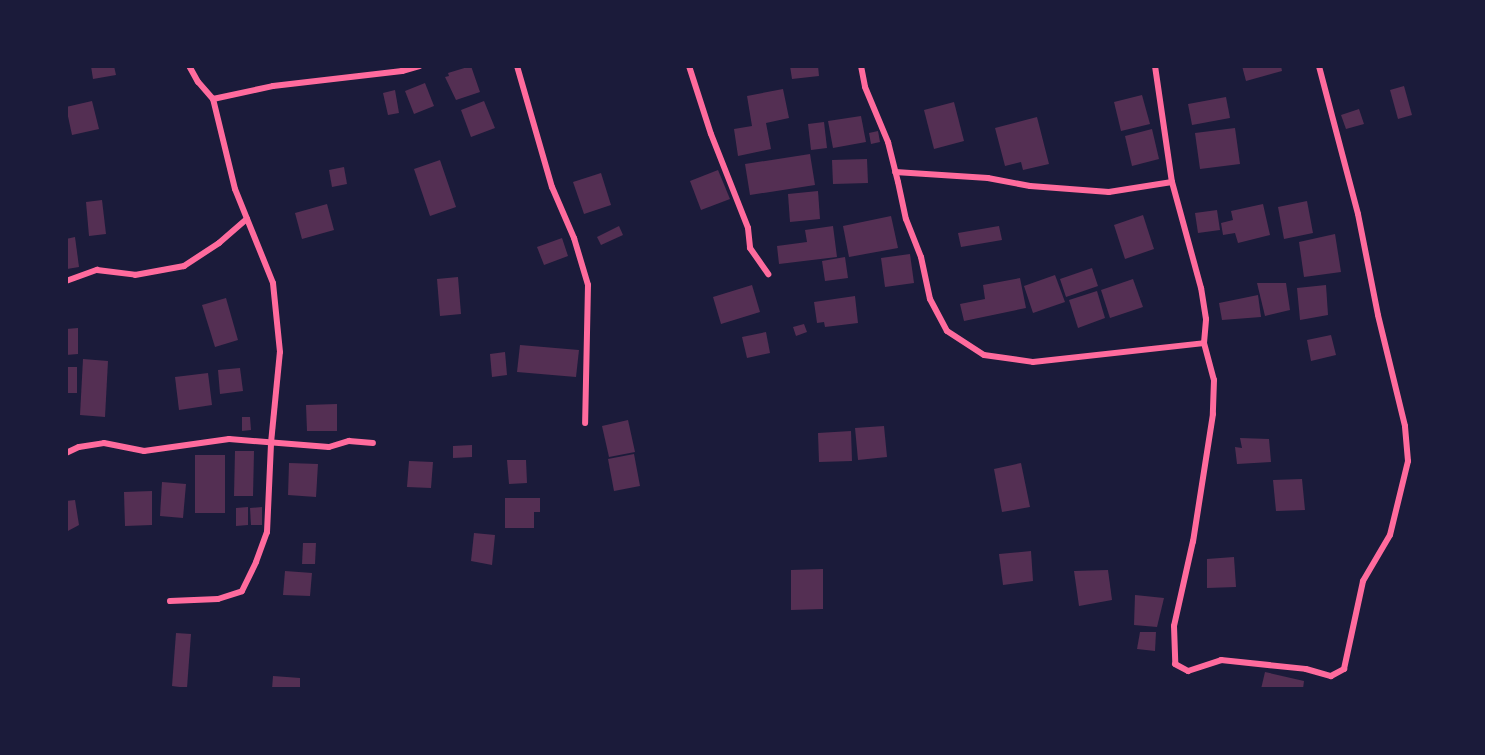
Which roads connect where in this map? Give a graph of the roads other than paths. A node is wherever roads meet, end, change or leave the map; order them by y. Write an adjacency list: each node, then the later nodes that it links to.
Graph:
1 (189, 66): 8 (street)
2 (419, 66): 8 (street)
3 (518, 66): 15 (street)
4 (689, 66): 12 (street)
5 (861, 66): 9 (street)
6 (1155, 66): 10 (street)
7 (1319, 66): 14 (street)
8 (213, 99): 11 (street)
9 (895, 172): 10 (street); 14 (street)
10 (1172, 182): 14 (street)
11 (247, 219): 13 (street); 16 (street)
12 (768, 274)
13 (66, 281)
14 (1204, 343)
15 (585, 423)
16 (271, 443): 17 (street); 18 (street); 19 (street)
17 (373, 443)
18 (66, 453)
19 (170, 601)

